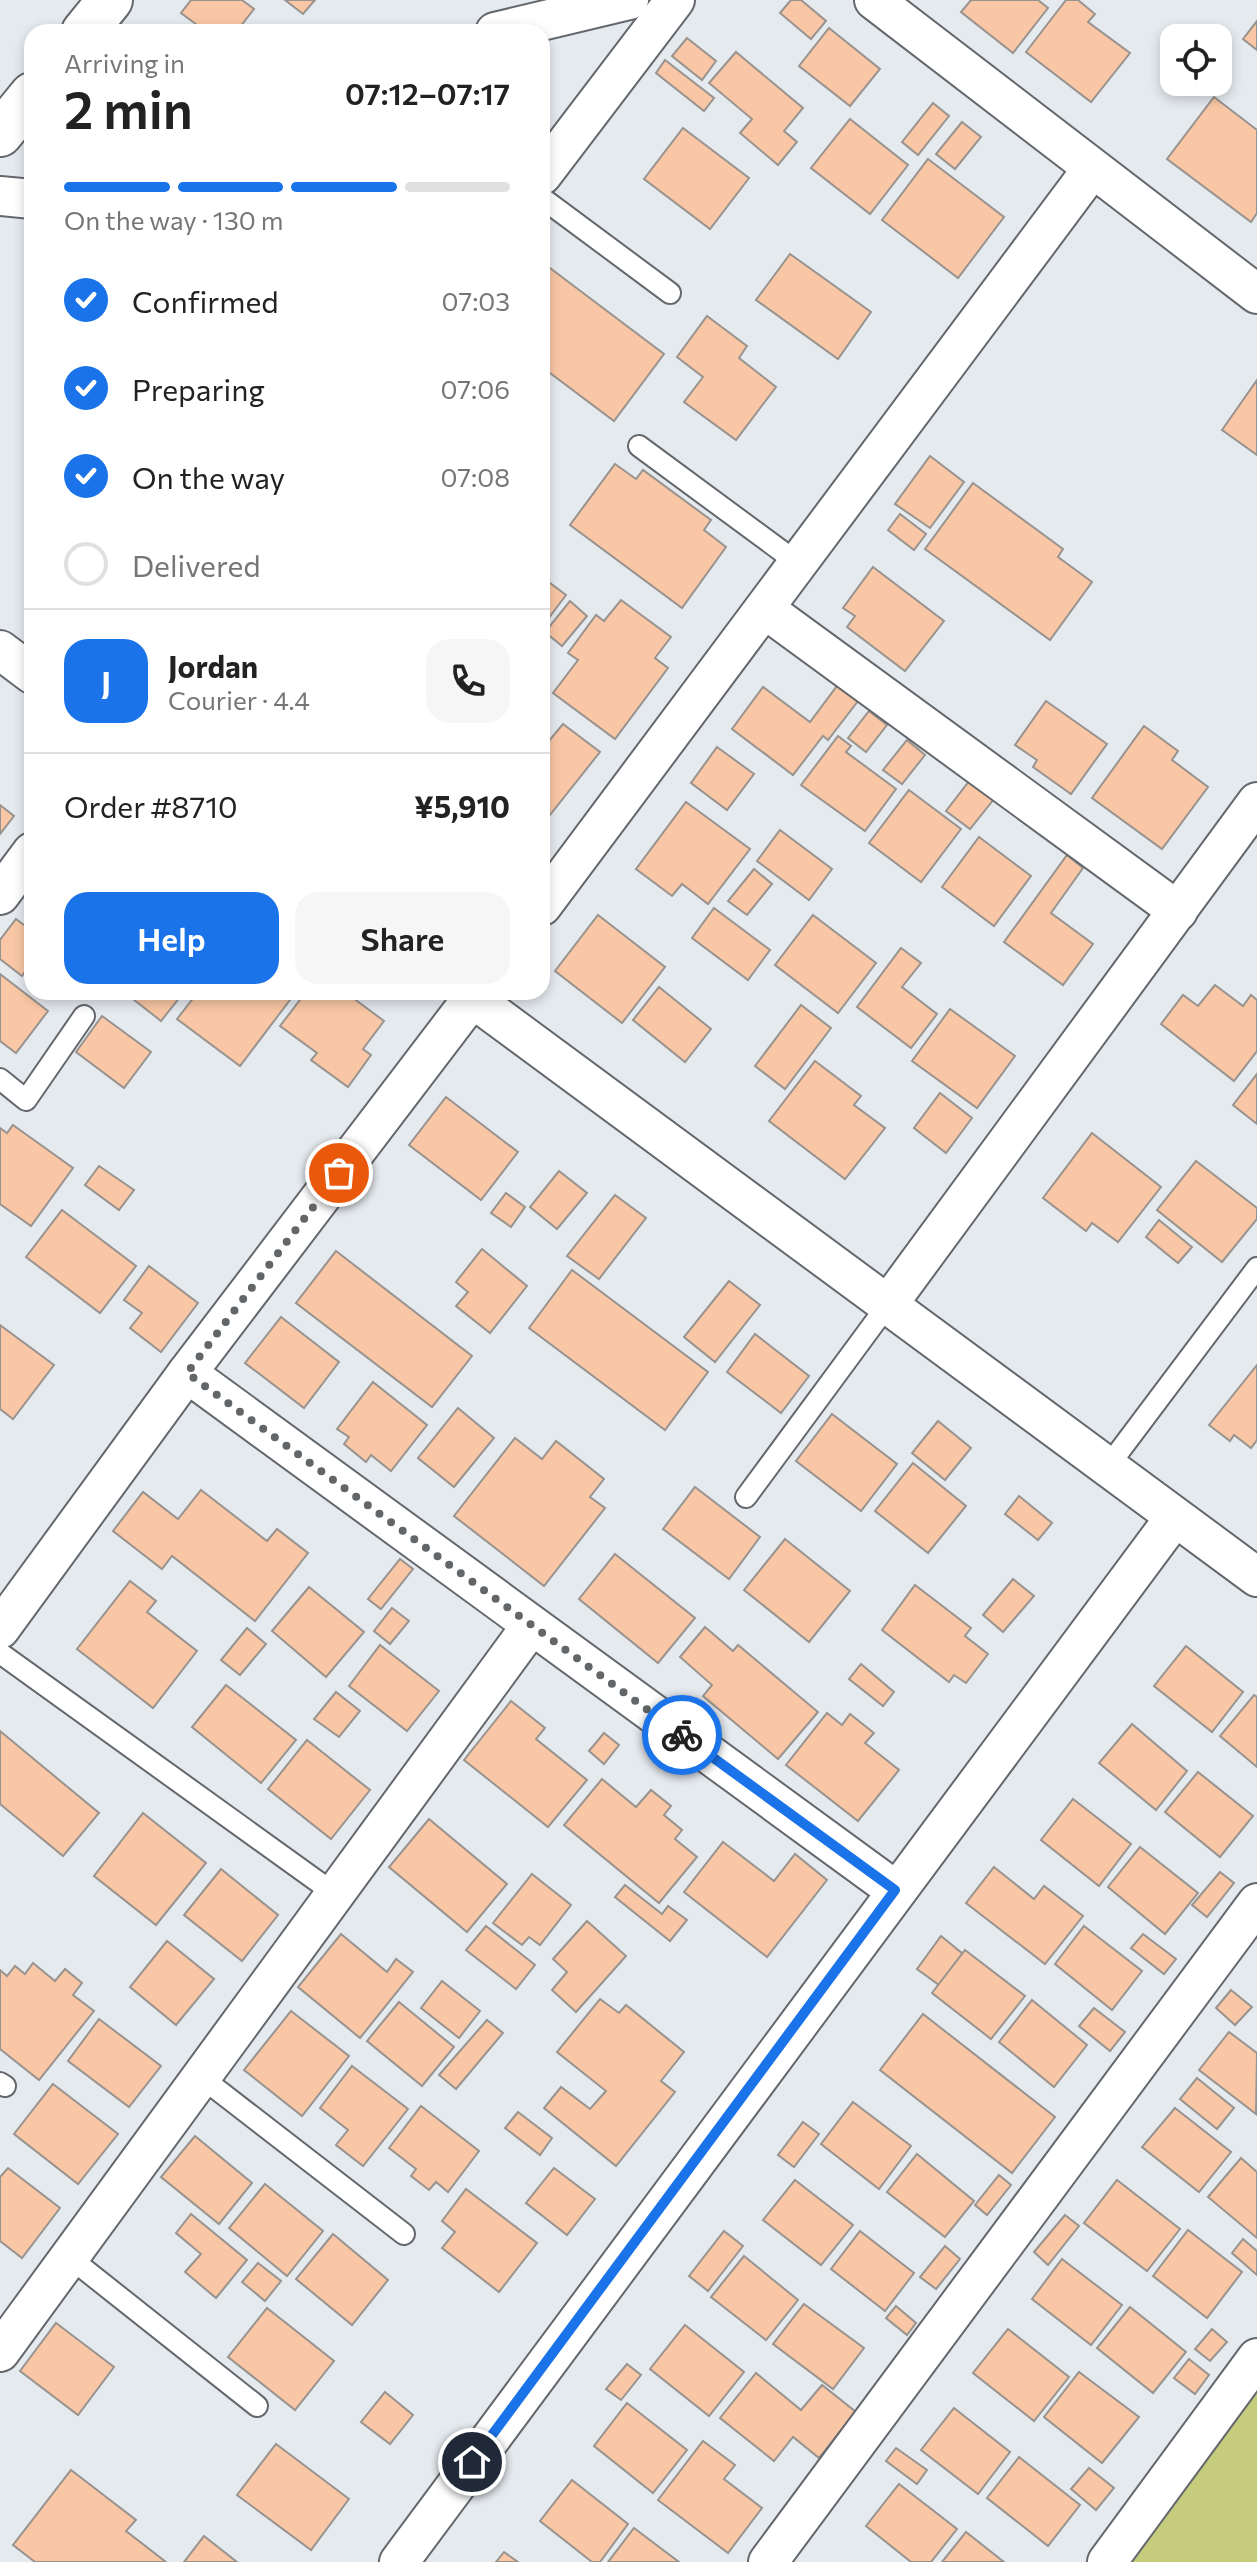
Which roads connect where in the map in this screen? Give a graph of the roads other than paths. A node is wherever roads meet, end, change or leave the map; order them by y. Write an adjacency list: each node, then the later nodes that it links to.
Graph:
1 (109, 0): 5 (street)
2 (629, 0): 6 (street)
3 (675, 0): 9 (street)
4 (874, 0): 10 (street)
5 (90, 24)
6 (528, 24)
7 (24, 105): 8 (street)
8 (0, 134)
9 (550, 164)
10 (1092, 169): 15 (street); 17 (street)
11 (0, 196): 12 (street)
12 (24, 198)
13 (550, 204): 14 (lane)
14 (670, 293)
15 (1257, 294)
16 (639, 446): 17 (lane)
17 (799, 564): 18 (street)
18 (766, 610): 24 (street); 25 (street)
19 (0, 650): 20 (street)
20 (24, 668)
21 (1257, 802): 25 (street)
22 (24, 863): 23 (street)
23 (0, 895)
24 (550, 895)
25 (1178, 911): 31 (street)
26 (467, 1000): 32 (street)
27 (479, 1000): 31 (street)
28 (84, 1016): 29 (lane)
29 (0, 1079)
30 (1257, 1268): 33 (lane)
31 (889, 1303): 33 (street); 34 (lane)
32 (187, 1373): 37 (street); 38 (street)
33 (1109, 1465): 35 (street)
34 (746, 1497)
35 (1175, 1517): 36 (street); 40 (street)
36 (1257, 1577)
37 (531, 1626): 40 (street); 41 (street)
38 (0, 1629)
39 (0, 1653): 41 (lane)
40 (895, 1890): 49 (street)
41 (335, 1894): 43 (street)
42 (1257, 1903): 50 (street)
43 (201, 2077): 44 (lane); 45 (street)
44 (404, 2234)
45 (69, 2257): 46 (street); 48 (lane)
46 (0, 2352)
47 (1257, 2358): 51 (street)
48 (257, 2406)
49 (399, 2562)
50 (768, 2562)
51 (1107, 2562)

